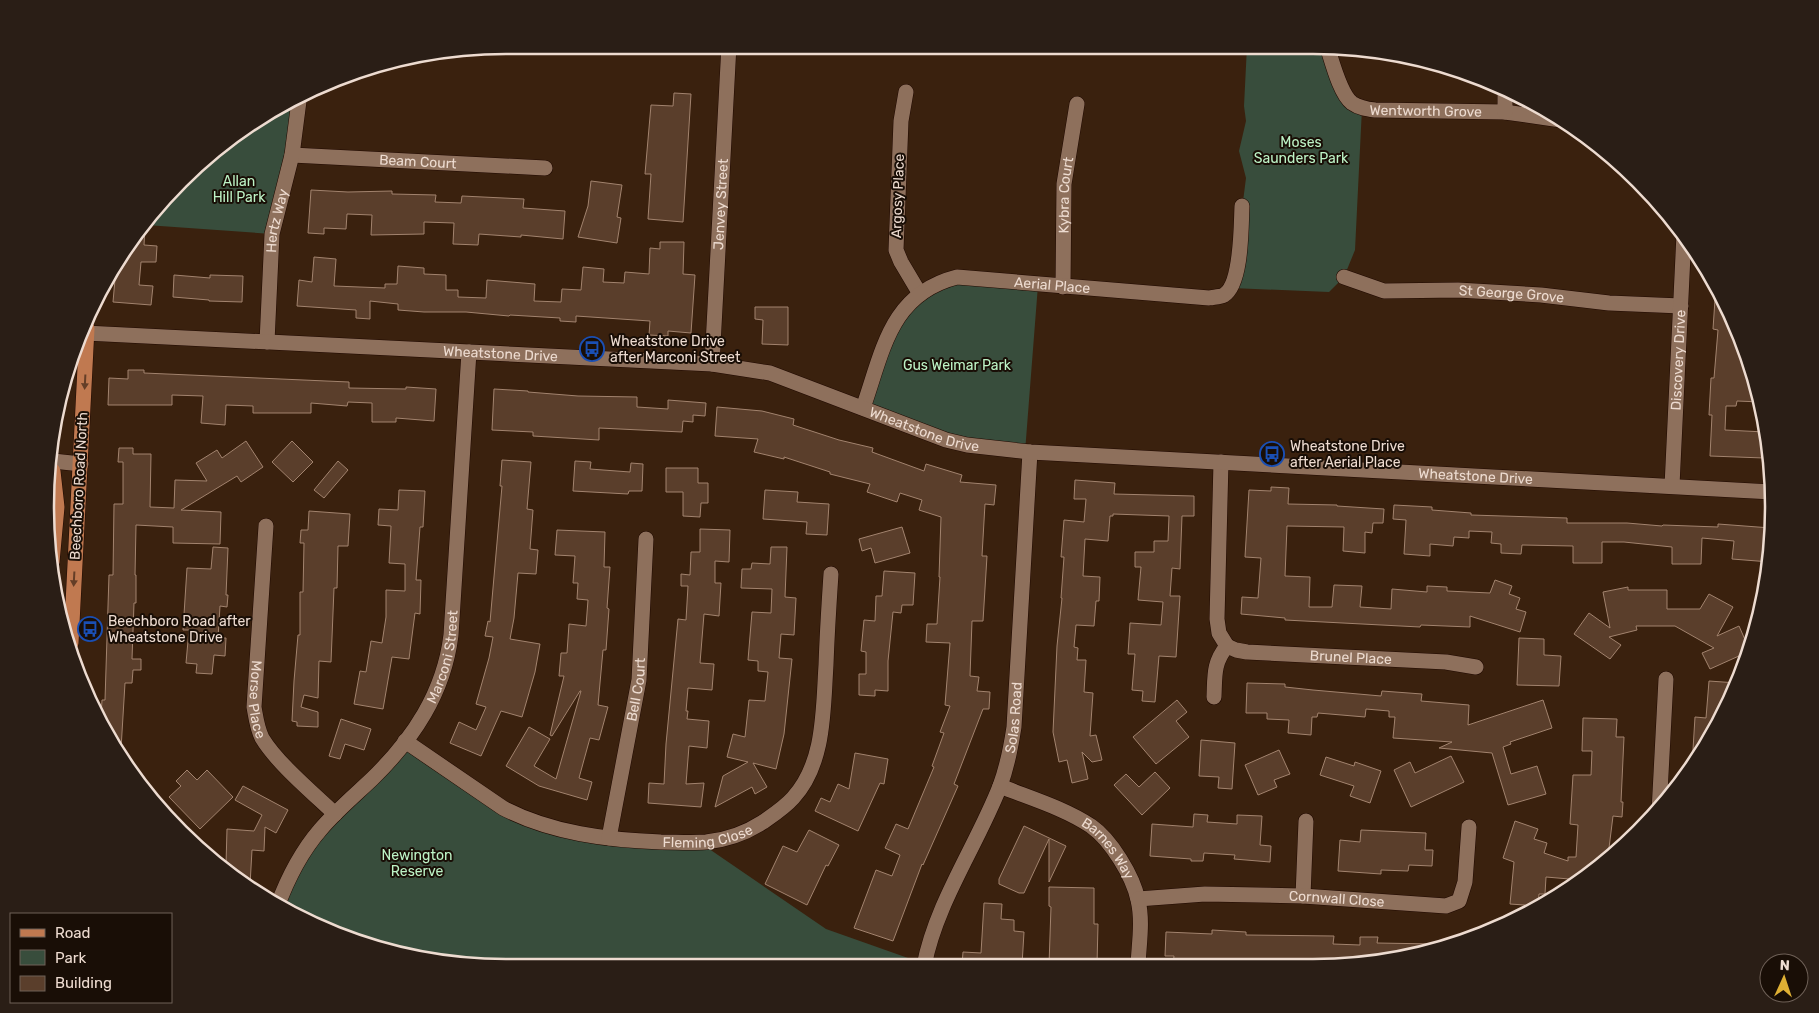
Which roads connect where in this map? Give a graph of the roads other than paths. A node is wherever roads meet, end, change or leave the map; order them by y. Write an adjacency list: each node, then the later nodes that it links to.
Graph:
1 (729, 54): 21 (street, Jenvey Street)
2 (1329, 55): 7 (street, Wentworth Grove)
3 (906, 92): 15 (street, Argosy Place)
4 (1505, 96): 7 (street)
5 (299, 104): 9 (street, Hertz Way)
6 (1077, 104): 14 (street, Kybra Court)
7 (1505, 112): 8 (street, Wentworth Grove)
8 (1545, 118)
9 (292, 155): 10 (street, Beam Court); 19 (street, Hertz Way)
10 (545, 168)
11 (1242, 206): 14 (street, Aerial Place)
12 (1683, 247): 16 (street, Discovery Drive)
13 (1344, 277): 16 (street, St George Grove)
14 (1063, 287): 15 (street, Aerial Place)
15 (920, 294): 22 (street, Aerial Place)
16 (1680, 306): 27 (street, Discovery Drive)
17 (89, 331): 19 (street, Wheatstone Drive)
18 (87, 336): 26 (main road, Beechboro Road North, one-way to 26)
19 (267, 342): 20 (street, Wheatstone Drive)
20 (469, 352): 21 (street, Wheatstone Drive); 39 (street, Marconi Street)
21 (712, 364): 22 (street, Wheatstone Drive)
22 (863, 408): 23 (street, Wheatstone Drive)
23 (1030, 452): 25 (street, Wheatstone Drive); 40 (street, Solas Road)
24 (57, 461): 26 (street)
25 (1221, 462): 27 (street, Wheatstone Drive); 35 (street)
26 (81, 464): 34 (main road, Beechboro Road North, one-way to 34)
27 (1672, 486): 29 (street, Wheatstone Drive)
28 (55, 489): 31 (main road, Beechboro Road North)
29 (1765, 492)
30 (266, 526): 42 (street, Morse Place)
31 (55, 531)
32 (646, 539): 45 (street, Bell Court)
33 (831, 574): 45 (street, Fleming Close)
34 (72, 632)
35 (1227, 646): 36 (street, Brunel Place); 38 (street)
36 (1476, 666)
37 (1666, 679): 41 (street)
38 (1214, 698)
39 (405, 742): 42 (street, Marconi Street); 45 (street, Fleming Close)
40 (1000, 786): 48 (street, Barnes Way); 49 (street, Solas Road)
41 (1659, 798)
42 (335, 814): 47 (street, Marconi Street)
43 (1306, 821): 46 (street)
44 (1468, 827): 46 (street, Cornwall Close)
45 (609, 838)
46 (1303, 896): 48 (street, Cornwall Close)
47 (280, 899)
48 (1138, 899): 50 (street, Barnes Way)
49 (925, 959)
50 (1138, 959)

